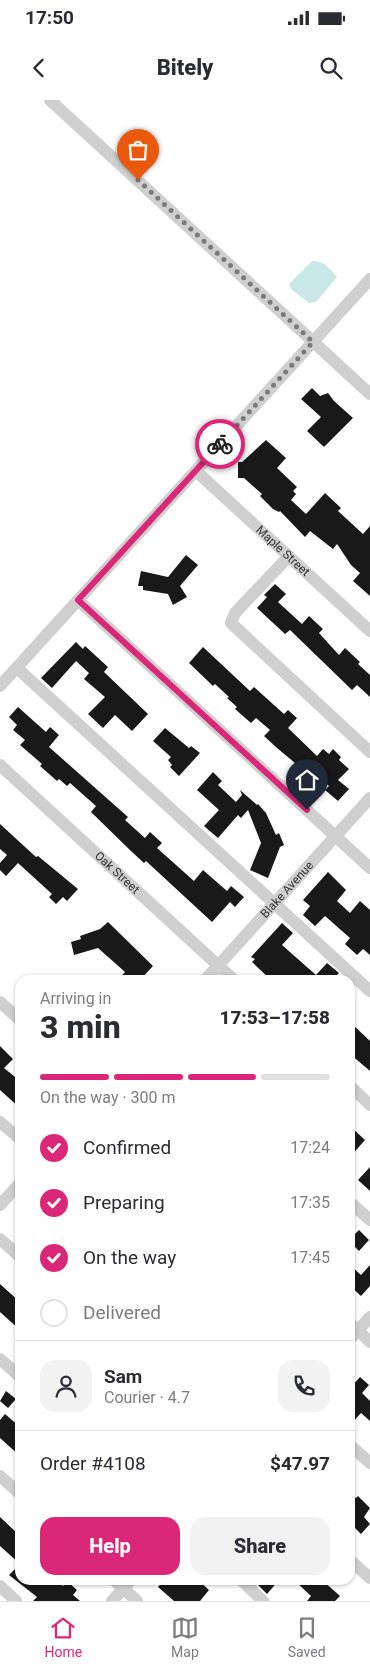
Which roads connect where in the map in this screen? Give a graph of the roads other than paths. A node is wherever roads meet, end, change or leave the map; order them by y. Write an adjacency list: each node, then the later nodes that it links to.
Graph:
1 (50, 100): 3 (street)
2 (370, 279): 3 (street)
3 (313, 342): 4 (street); 5 (street)
4 (370, 394)
5 (196, 471): 6 (street, Maple Street); 7 (street)
6 (289, 556): 8 (street, Maple Street); 11 (street)
7 (78, 600): 9 (street); 14 (street)
8 (370, 631)
9 (17, 668): 10 (street); 16 (street)
10 (0, 686)
11 (370, 752)
12 (0, 765): 17 (street, Oak Street)
13 (370, 798): 14 (street, Blake Avenue)
14 (335, 836): 15 (street); 16 (street, Blake Avenue)
15 (370, 868)
16 (274, 903): 17 (street, Blake Avenue); 20 (street)
17 (218, 965): 18 (street, Blake Avenue); 19 (street, Oak Street)
18 (209, 975)
19 (229, 975)
20 (353, 975)
21 (355, 977): 22 (street)
22 (370, 991)
23 (0, 1002): 24 (street)
24 (15, 1016)
25 (355, 1091): 26 (street)
26 (370, 1105)
27 (0, 1122): 28 (street)
28 (15, 1135)
29 (15, 1188): 30 (street)
30 (0, 1205)
31 (355, 1206): 32 (street)
32 (370, 1220)
33 (0, 1239): 34 (street)
34 (15, 1252)
35 (370, 1317): 36 (street)
36 (355, 1329)
37 (355, 1332): 38 (street)
38 (370, 1342)
39 (0, 1358): 40 (street)
40 (15, 1372)
41 (355, 1450): 42 (street)
42 (370, 1463)
43 (0, 1476): 44 (street)
44 (15, 1490)
45 (355, 1564): 46 (street)
46 (370, 1578)
47 (121, 1585): 52 (street)
48 (124, 1585): 53 (street)
49 (246, 1585): 54 (street)
50 (0, 1586): 51 (street)
51 (16, 1601)
52 (112, 1601)
53 (136, 1601)
54 (263, 1601)

